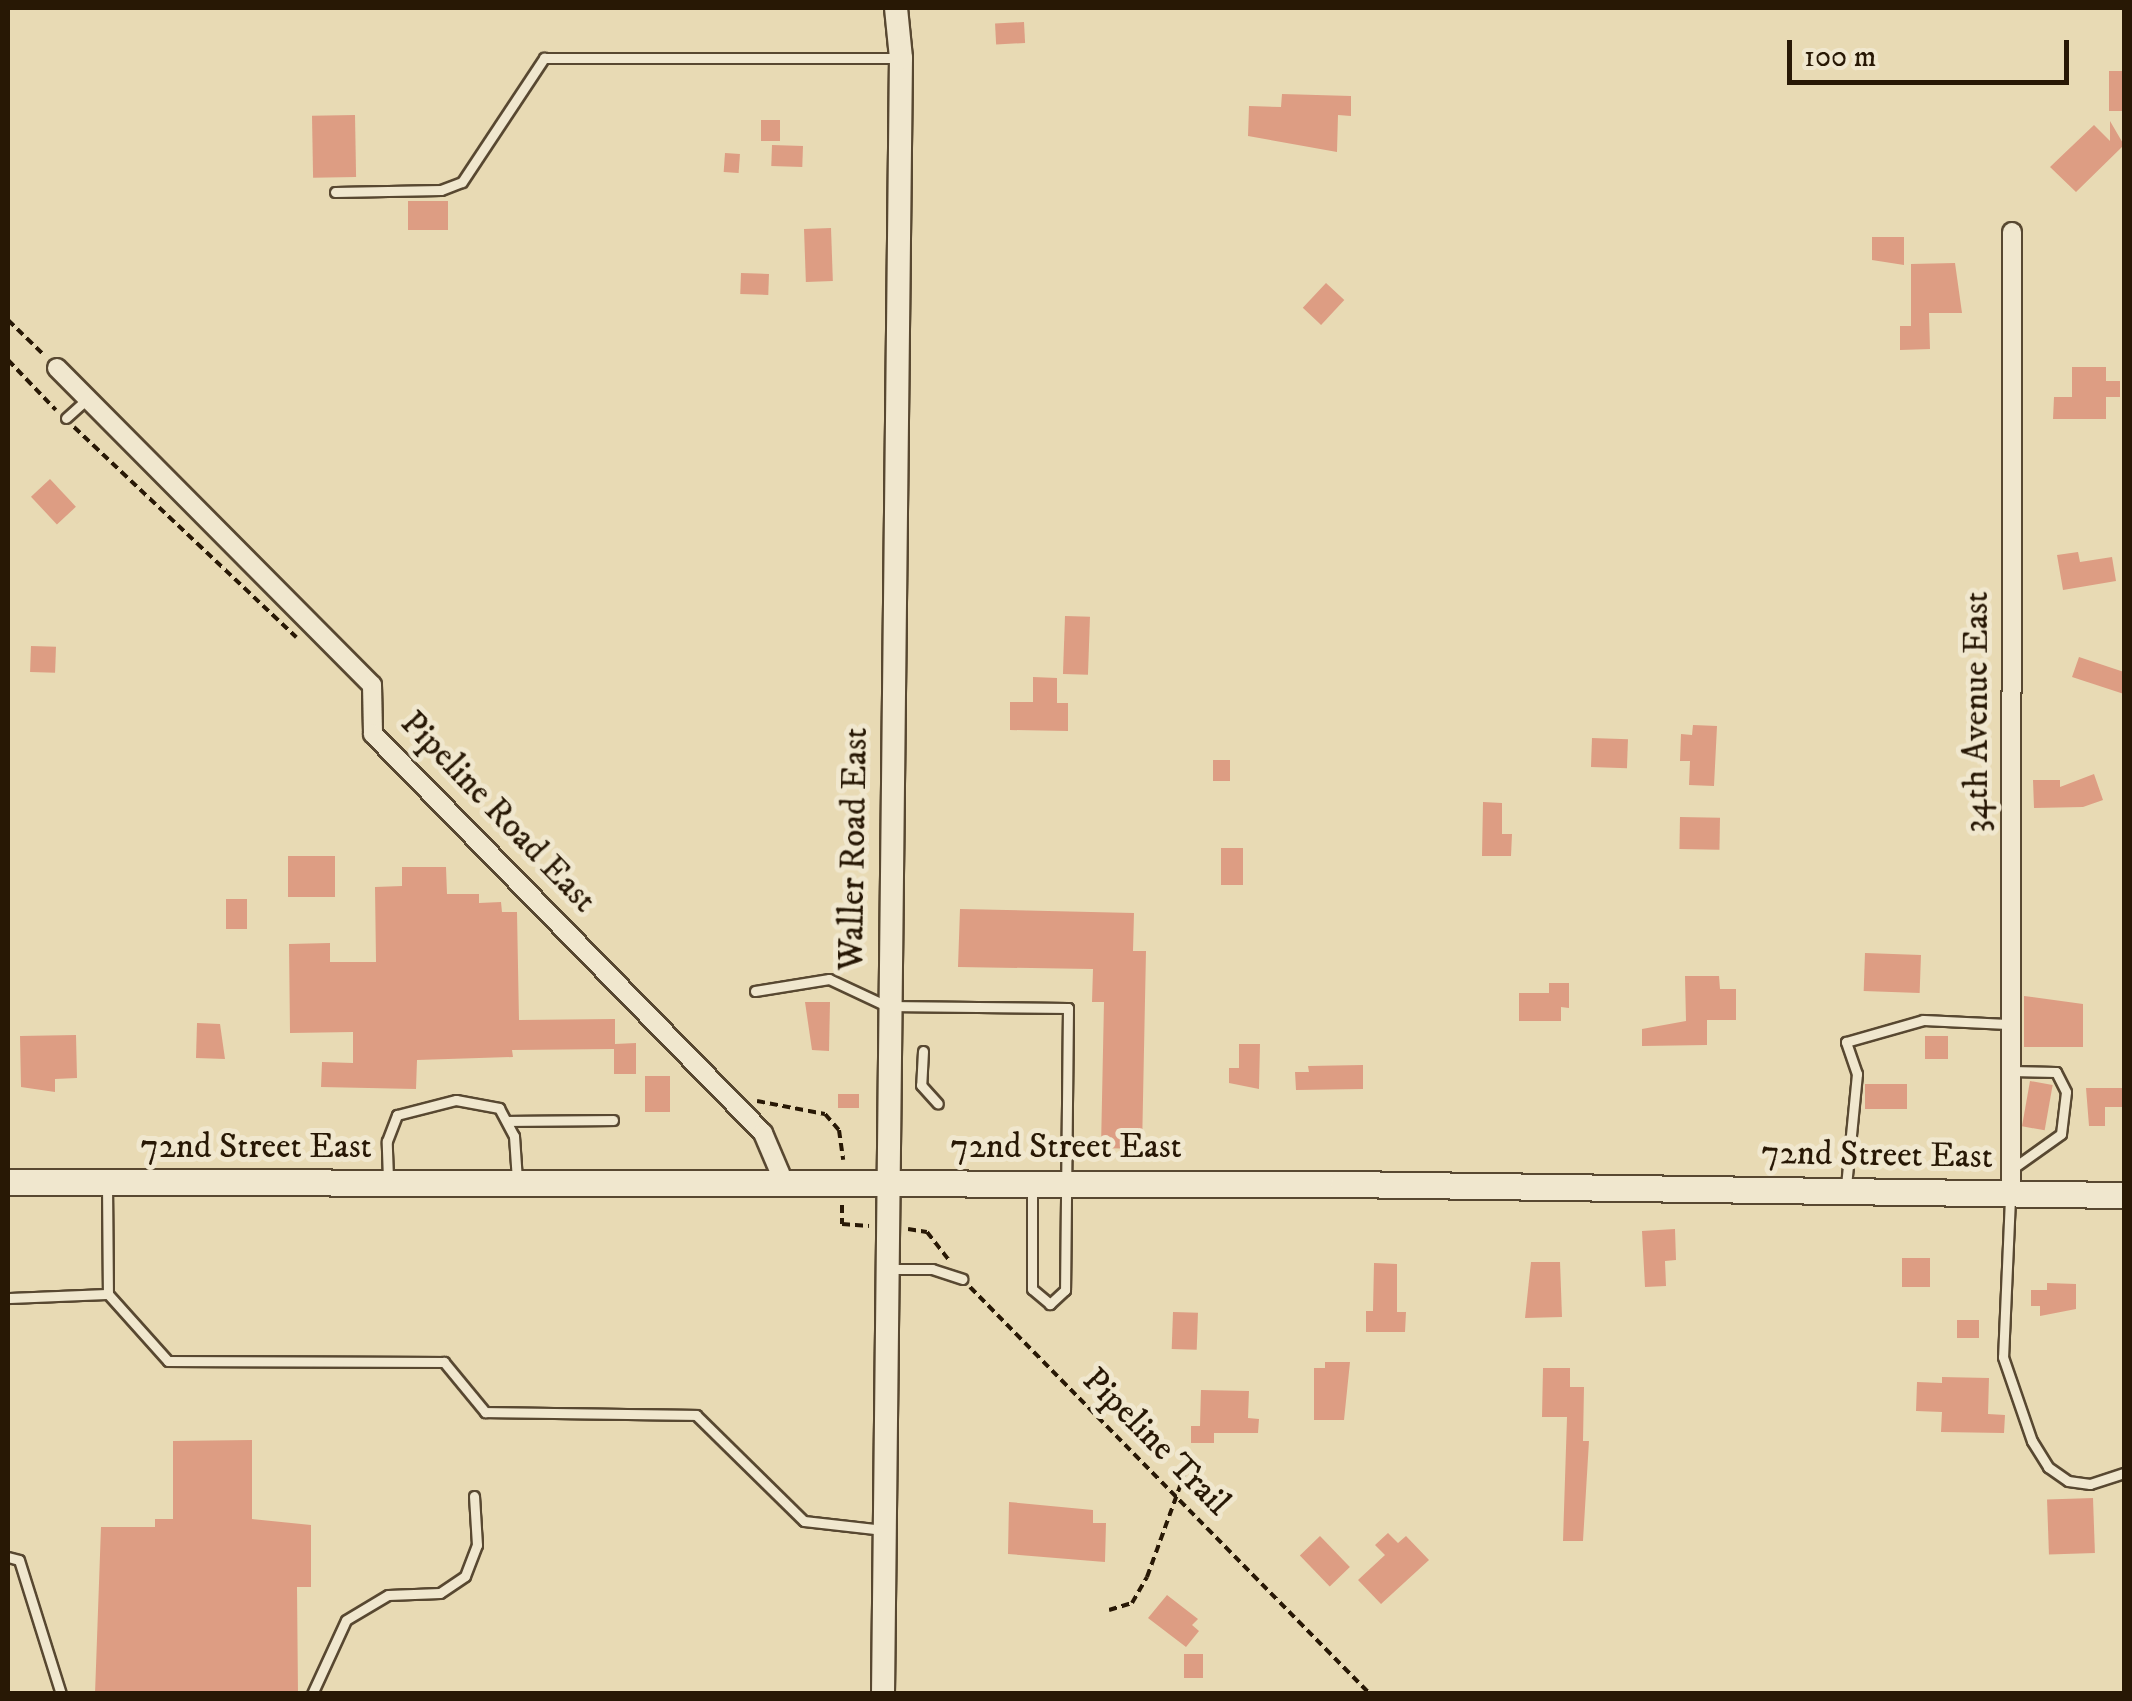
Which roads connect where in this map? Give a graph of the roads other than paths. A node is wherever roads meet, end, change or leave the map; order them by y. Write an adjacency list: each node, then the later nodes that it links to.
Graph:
1 (896, 8): 2 (street, Waller Road East)
2 (901, 58): 3 (lane); 9 (street, Waller Road East)
3 (335, 192)
4 (2012, 232): 10 (street, 34th Avenue East)
5 (57, 368): 6 (street, Pipeline Road East)
6 (87, 399): 7 (lane); 16 (street, Pipeline Road East)
7 (66, 418)
8 (754, 991): 9 (lane)
9 (887, 1006): 18 (street, Waller Road East); 24 (lane)
10 (2008, 1024): 12 (street, 34th Avenue East); 25 (lane)
11 (923, 1050): 13 (lane)
12 (2008, 1071): 19 (street, 34th Avenue East); 19 (lane)
13 (938, 1104)
14 (613, 1120): 15 (lane)
15 (508, 1122): 21 (lane); 22 (lane)
16 (783, 1180): 18 (main road, 72nd Street East); 22 (main road, 72nd Street East)
17 (107, 1181): 20 (main road, 72nd Street East); 21 (main road, 72nd Street East); 29 (lane)
18 (887, 1181): 23 (main road, 72nd Street East); 27 (street, Waller Road East)
19 (2011, 1181): 25 (main road, 72nd Street East); 26 (main road, 72nd Street East); 31 (lane)
20 (8, 1182)
21 (388, 1182): 22 (main road, 72nd Street East)
22 (518, 1182)
23 (1032, 1182): 24 (main road, 72nd Street East); 24 (lane)
24 (1063, 1182): 25 (main road, 72nd Street East)
25 (1846, 1189)
26 (2124, 1195)
27 (885, 1269): 28 (lane); 33 (street, Waller Road East)
28 (962, 1279)
29 (108, 1294): 30 (lane); 33 (lane)
30 (8, 1298)
31 (2124, 1473)
32 (474, 1496): 36 (lane)
33 (883, 1530): 37 (street, Waller Road East)
34 (8, 1557): 35 (lane)
35 (62, 1694)
36 (312, 1694)
37 (883, 1694)

